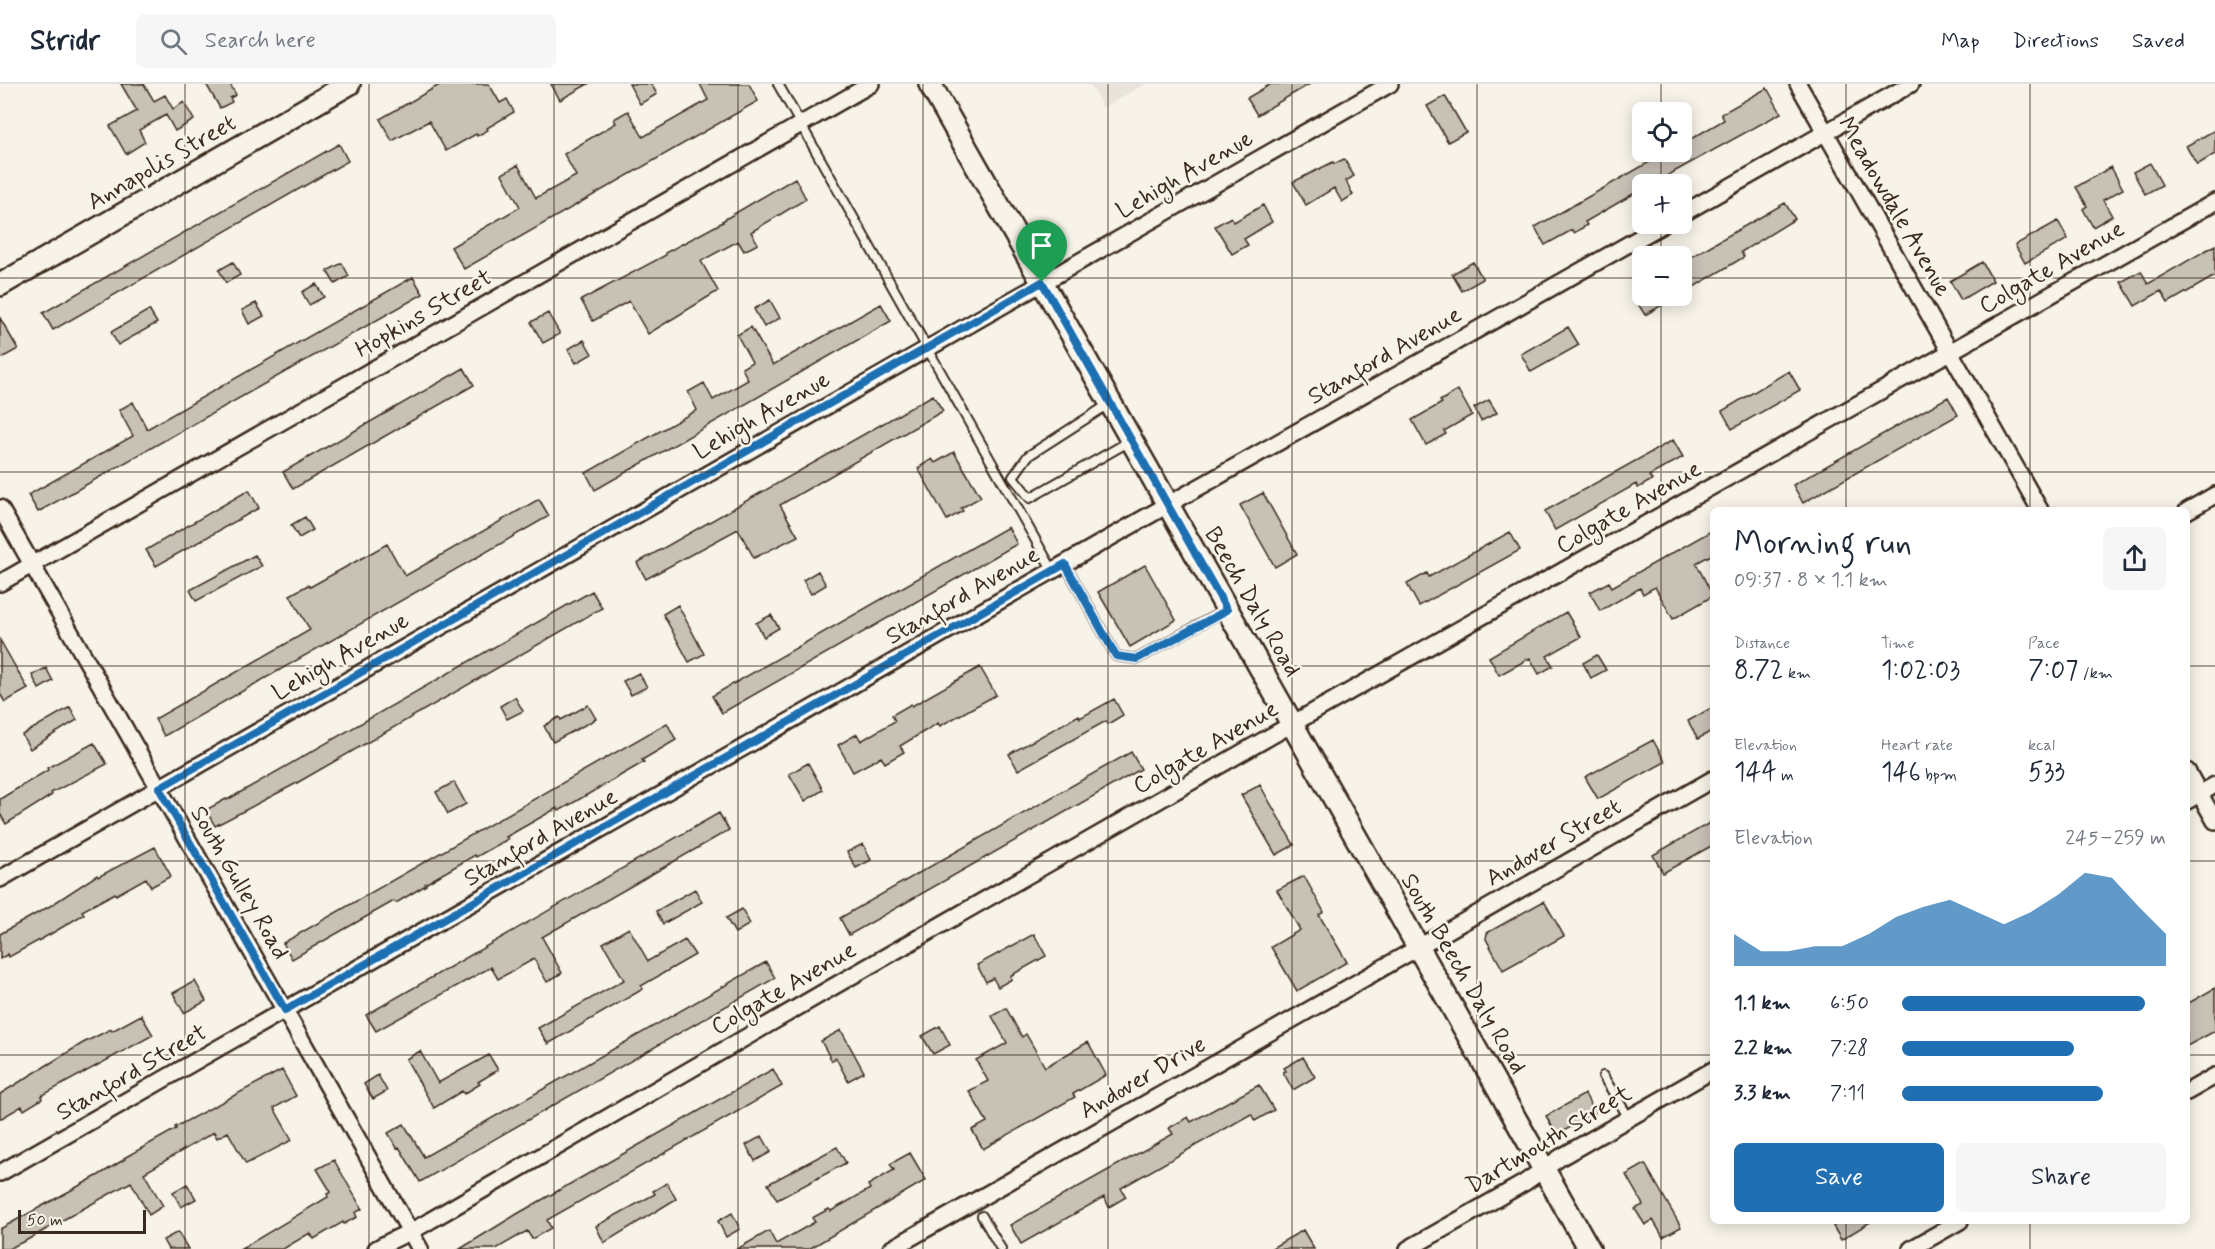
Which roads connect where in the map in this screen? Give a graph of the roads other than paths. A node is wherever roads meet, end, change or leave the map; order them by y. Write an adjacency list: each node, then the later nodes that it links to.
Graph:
1 (778, 84): 8 (lane)
2 (871, 84): 8 (street, Hopkins Street)
3 (930, 84): 13 (main road)
4 (1390, 84): 13 (street, Lehigh Avenue)
5 (1798, 84): 9 (street, Meadowdale Avenue)
6 (1911, 84): 9 (street)
7 (339, 86): 14 (main road, Annapolis Street)
8 (801, 124): 15 (lane); 24 (street, Hopkins Street)
9 (1826, 132): 11 (street); 16 (street, Meadowdale Avenue)
10 (2215, 201): 16 (street, Colgate Avenue)
11 (1692, 208)
12 (1646, 234): 20 (street, Stanford Avenue)
13 (1042, 282): 15 (street, Lehigh Avenue); 17 (main road)
14 (0, 285)
15 (926, 348): 25 (lane); 31 (street, Lehigh Avenue)
16 (1951, 351): 21 (street, Meadowdale Avenue); 28 (street, Colgate Avenue)
17 (1110, 403): 18 (main road); 18 (lane)
18 (1131, 440): 20 (main road)
19 (2215, 495): 23 (street)
20 (1168, 505): 25 (street, Stanford Avenue); 27 (main road, Beech Daly Road)
21 (2038, 507)
22 (0, 508): 24 (street, South Gulley Road)
23 (2190, 508)
24 (32, 565): 26 (street, Hopkins Street); 31 (street, South Gulley Road)
25 (1059, 567): 27 (lane); 36 (street, Stanford Avenue)
26 (0, 583)
27 (1227, 610): 28 (main road, Beech Daly Road)
28 (1292, 724): 35 (main road, South Beech Daly Road); 46 (street, Colgate Avenue)
29 (1710, 781): 35 (street, Andover Street)
30 (2215, 785): 32 (street)
31 (159, 788): 34 (street, Lehigh Avenue); 36 (street, South Gulley Road)
32 (2193, 797): 33 (street)
33 (2215, 821)
34 (0, 879)
35 (1418, 946): 42 (main road, South Beech Daly Road); 49 (street, Andover Drive)
36 (285, 1010): 43 (street, Stanford Street); 46 (street, South Gulley Road)
37 (1710, 1072): 41 (street, Dartmouth Street)
38 (1604, 1076): 41 (lane)
39 (2215, 1076): 40 (street)
40 (2190, 1090)
41 (1629, 1118): 42 (street, Dartmouth Street)
42 (1545, 1169): 51 (street, Dartmouth Street); 52 (main road, South Beech Daly Road)
43 (0, 1173)
44 (982, 1216): 50 (lane)
45 (1955, 1224): 53 (street)
46 (411, 1233): 47 (street, Colgate Avenue); 48 (street, South Gulley Road)
47 (376, 1249)
48 (420, 1249)
49 (891, 1249)
50 (1000, 1249)
51 (1408, 1249)
52 (1590, 1249)
53 (1911, 1249)

